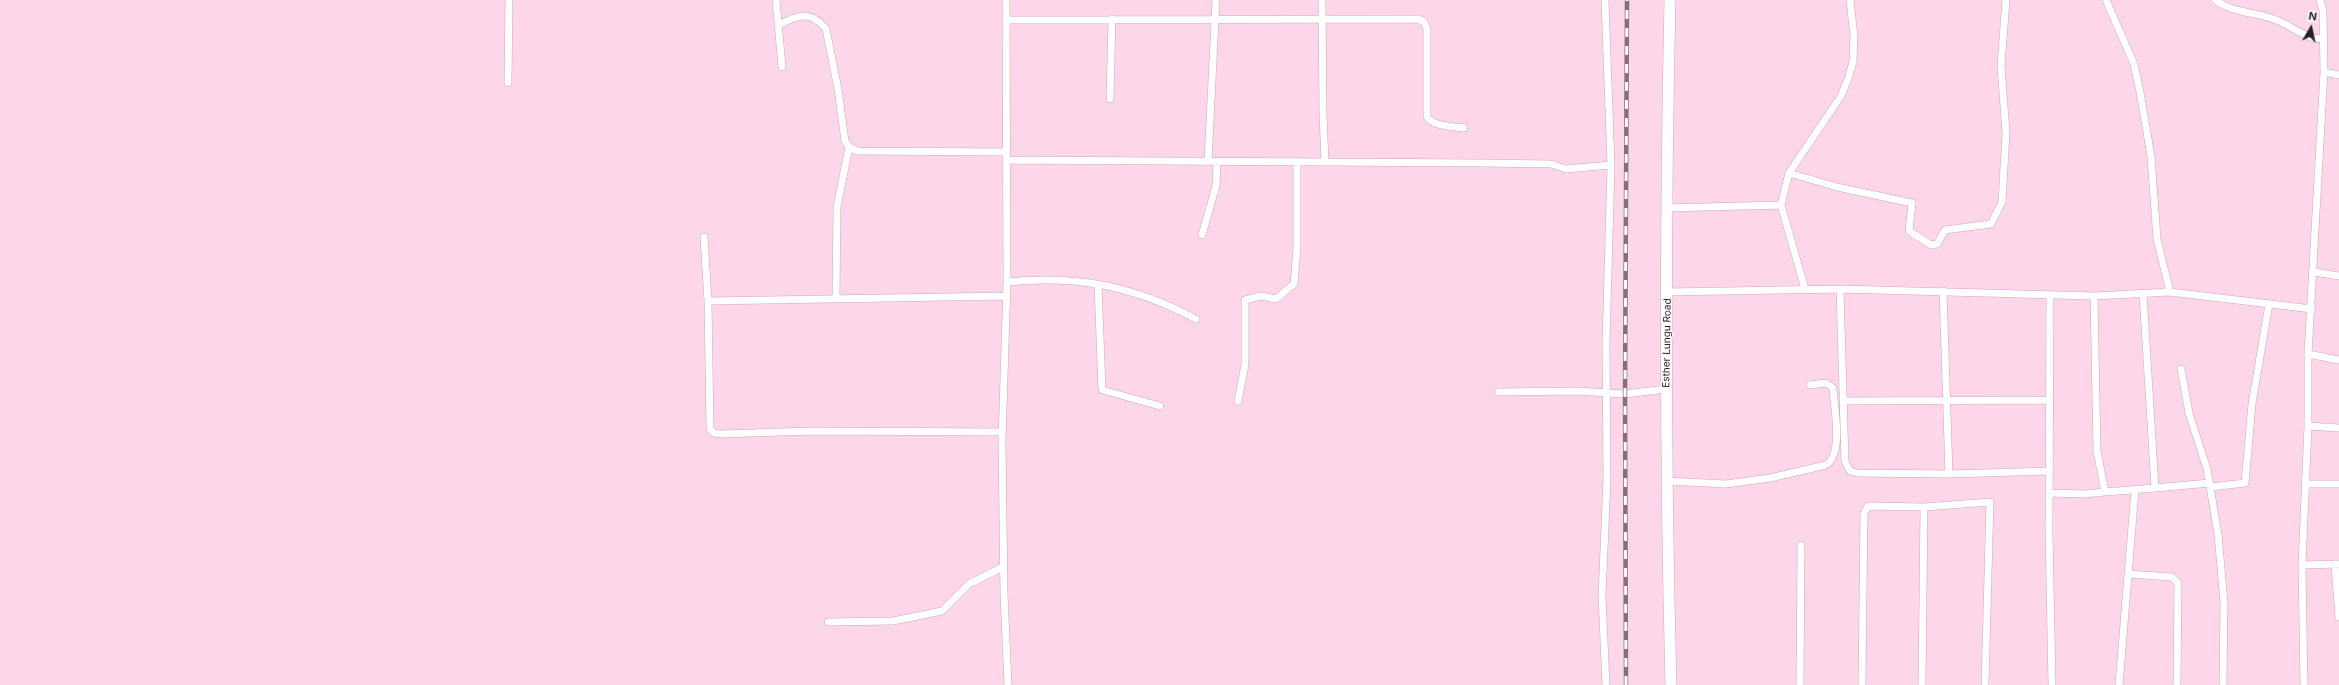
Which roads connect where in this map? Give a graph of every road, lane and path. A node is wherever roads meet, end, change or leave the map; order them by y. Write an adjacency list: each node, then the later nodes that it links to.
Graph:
1 (509, 0): 22 (street)
2 (776, 0): 17 (street)
3 (1006, 0): 15 (street)
4 (1216, 0): 16 (street)
5 (1322, 0): 13 (street)
6 (1606, 0): 31 (street)
7 (1670, 0): 34 (street, Esther Lungu Road)
8 (1850, 0): 32 (street)
9 (2006, 0): 32 (street)
10 (2106, 0): 45 (street)
11 (2215, 0): 18 (street)
12 (2320, 0): 18 (street)
13 (1322, 18): 16 (street); 24 (street); 30 (street)
14 (1112, 19): 15 (street); 16 (street); 23 (street)
15 (1006, 20): 26 (street)
16 (1216, 20): 27 (street)
17 (778, 25): 19 (street); 25 (street)
18 (2322, 39): 20 (street)
19 (782, 67)
20 (2324, 72): 21 (street); 37 (street)
21 (2339, 75)
22 (508, 83)
23 (1110, 99)
24 (1464, 128)
25 (848, 147): 26 (street); 50 (street)
26 (1007, 156): 27 (street); 39 (street)
27 (1208, 161): 28 (street)
28 (1217, 161): 29 (street); 35 (street)
29 (1297, 162): 30 (street); 63 (street)
30 (1325, 162): 31 (street)
31 (1611, 165): 61 (street)
32 (1789, 173): 33 (street)
33 (1780, 205): 34 (street); 41 (street)
34 (1667, 208): 44 (street, Esther Lungu Road)
35 (1202, 235)
36 (704, 237): 51 (street)
37 (2314, 272): 38 (street); 53 (street)
38 (2339, 276)
39 (1007, 282): 40 (street); 48 (street)
40 (1098, 284): 54 (street); 66 (street)
41 (1805, 289): 42 (street); 44 (street)
42 (1840, 289): 43 (street); 64 (street)
43 (1943, 291): 47 (street); 65 (street)
44 (1667, 292): 59 (street, Esther Lungu Road)
45 (2170, 292): 46 (street); 52 (street)
46 (2143, 294): 49 (street); 76 (street)
47 (2050, 295): 49 (street); 62 (street)
48 (1007, 296): 50 (street); 69 (street)
49 (2094, 296): 78 (street)
50 (836, 298): 51 (street)
51 (708, 301): 69 (street)
52 (2269, 304): 53 (street); 75 (street)
53 (2312, 309): 55 (street)
54 (1196, 319)
55 (2308, 354): 56 (street); 67 (street)
56 (2339, 360)
57 (2181, 369): 75 (street)
58 (1810, 385): 72 (street)
59 (1666, 389): 61 (street); 72 (street, Esther Lungu Road)
60 (1498, 392): 61 (street)
61 (1606, 394): 89 (street)
62 (2050, 400): 65 (street); 70 (street)
63 (1238, 401)
64 (1844, 401): 65 (street); 71 (street)
65 (1946, 401): 71 (street)
66 (1160, 406)
67 (2308, 426): 68 (street); 73 (street)
68 (2339, 428)
69 (1002, 432): 84 (street)
70 (2050, 471): 71 (street); 79 (street)
71 (1949, 474)
72 (1667, 482): 90 (street, Esther Lungu Road)
73 (2305, 484): 74 (street); 83 (street)
74 (2339, 484)
75 (2210, 485): 76 (street); 98 (street)
76 (2155, 488): 77 (street)
77 (2135, 490): 78 (street); 85 (street)
78 (2105, 492): 79 (street)
79 (2050, 493): 95 (street)
80 (1924, 507): 92 (street); 93 (street); 94 (street)
81 (1801, 545): 91 (street)
82 (2337, 564): 83 (street); 86 (street)
83 (2302, 565): 99 (street)
84 (1003, 568): 87 (street); 88 (street)
85 (2128, 574): 96 (street); 97 (street)
86 (2339, 617)
87 (828, 622)
88 (1008, 685)
89 (1606, 685)
90 (1671, 685)
91 (1800, 685)
92 (1862, 685)
93 (1922, 685)
94 (1985, 685)
95 (2052, 685)
96 (2119, 685)
97 (2177, 685)
98 (2223, 685)
99 (2304, 685)

